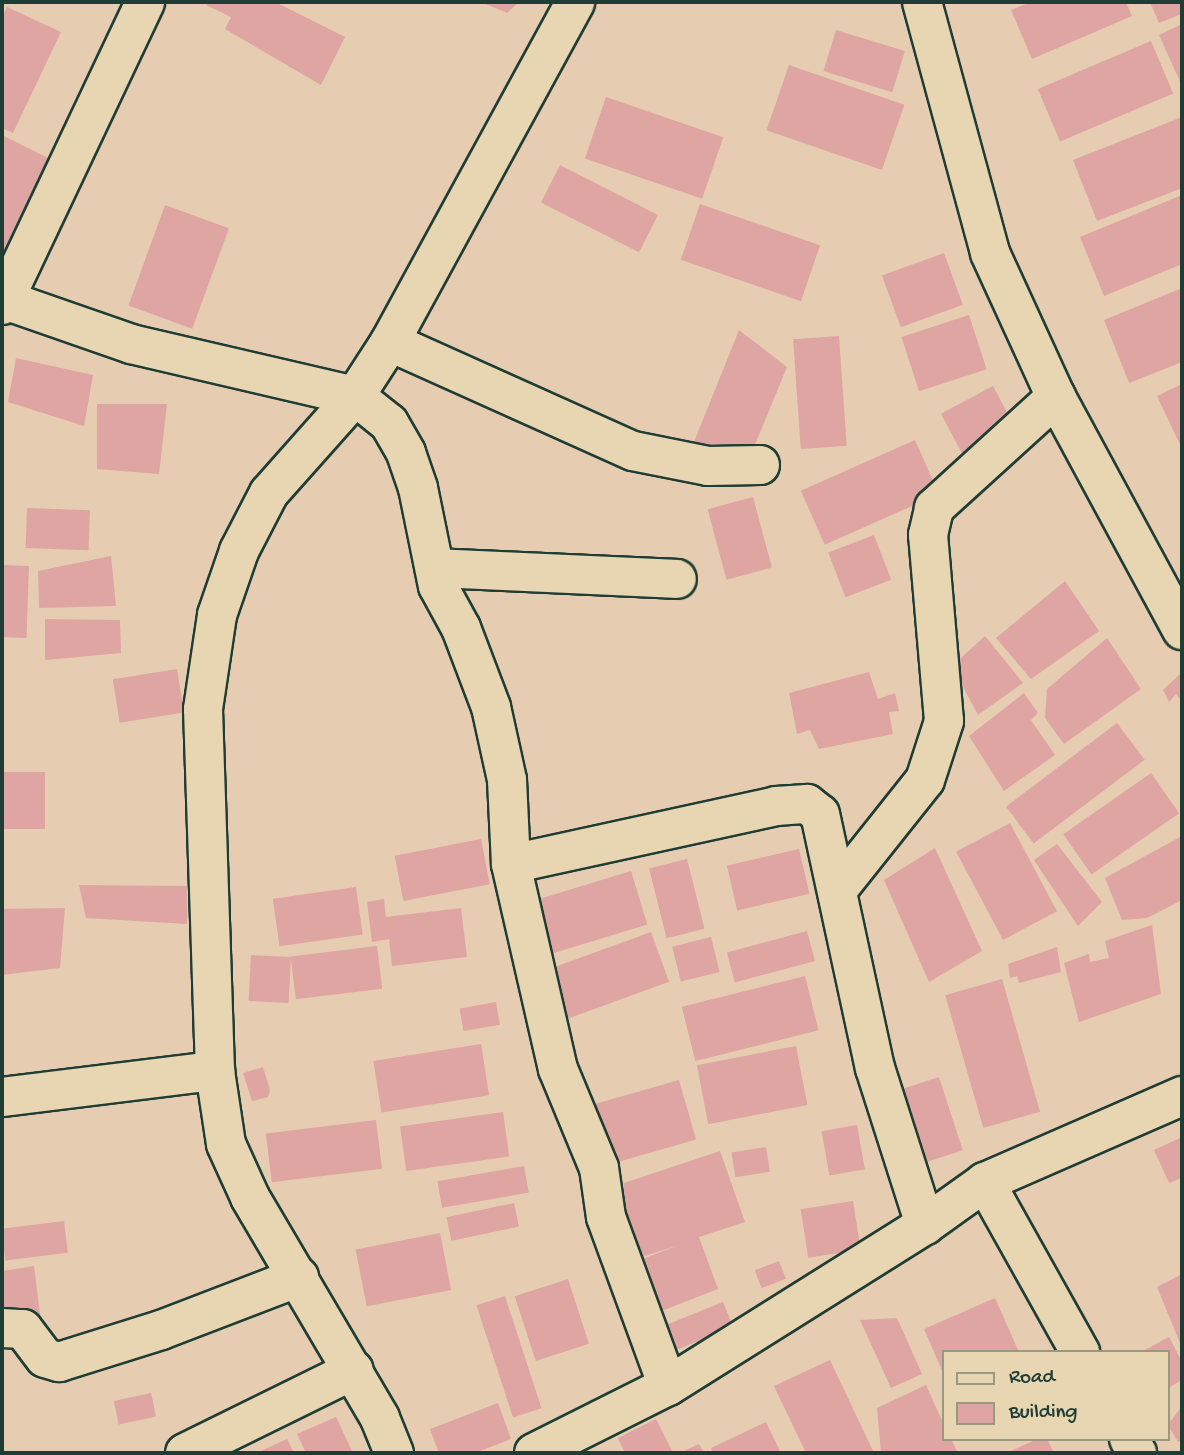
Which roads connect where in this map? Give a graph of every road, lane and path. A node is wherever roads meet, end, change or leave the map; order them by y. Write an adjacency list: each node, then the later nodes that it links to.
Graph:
1 (143, 2): 4 (street)
2 (575, 2): 5 (street)
3 (922, 2): 7 (street)
4 (3, 302): 6 (street)
5 (390, 342): 6 (street); 8 (street)
6 (355, 396): 9 (street); 14 (street)
7 (1056, 397): 11 (street); 13 (street)
8 (760, 465)
9 (435, 568): 10 (street); 12 (street)
10 (677, 579)
11 (1182, 630)
12 (511, 864): 13 (street); 23 (street)
13 (839, 888): 18 (street)
14 (215, 1071): 16 (street); 19 (street)
15 (1182, 1096): 17 (street)
16 (2, 1097)
17 (985, 1182): 18 (street); 21 (street)
18 (925, 1225): 23 (street)
19 (299, 1277): 20 (street); 22 (street)
20 (2, 1328)
21 (1079, 1350)
22 (354, 1370): 24 (street); 25 (street)
23 (668, 1387): 26 (street)
24 (185, 1453)
25 (394, 1453)
26 (534, 1453)

